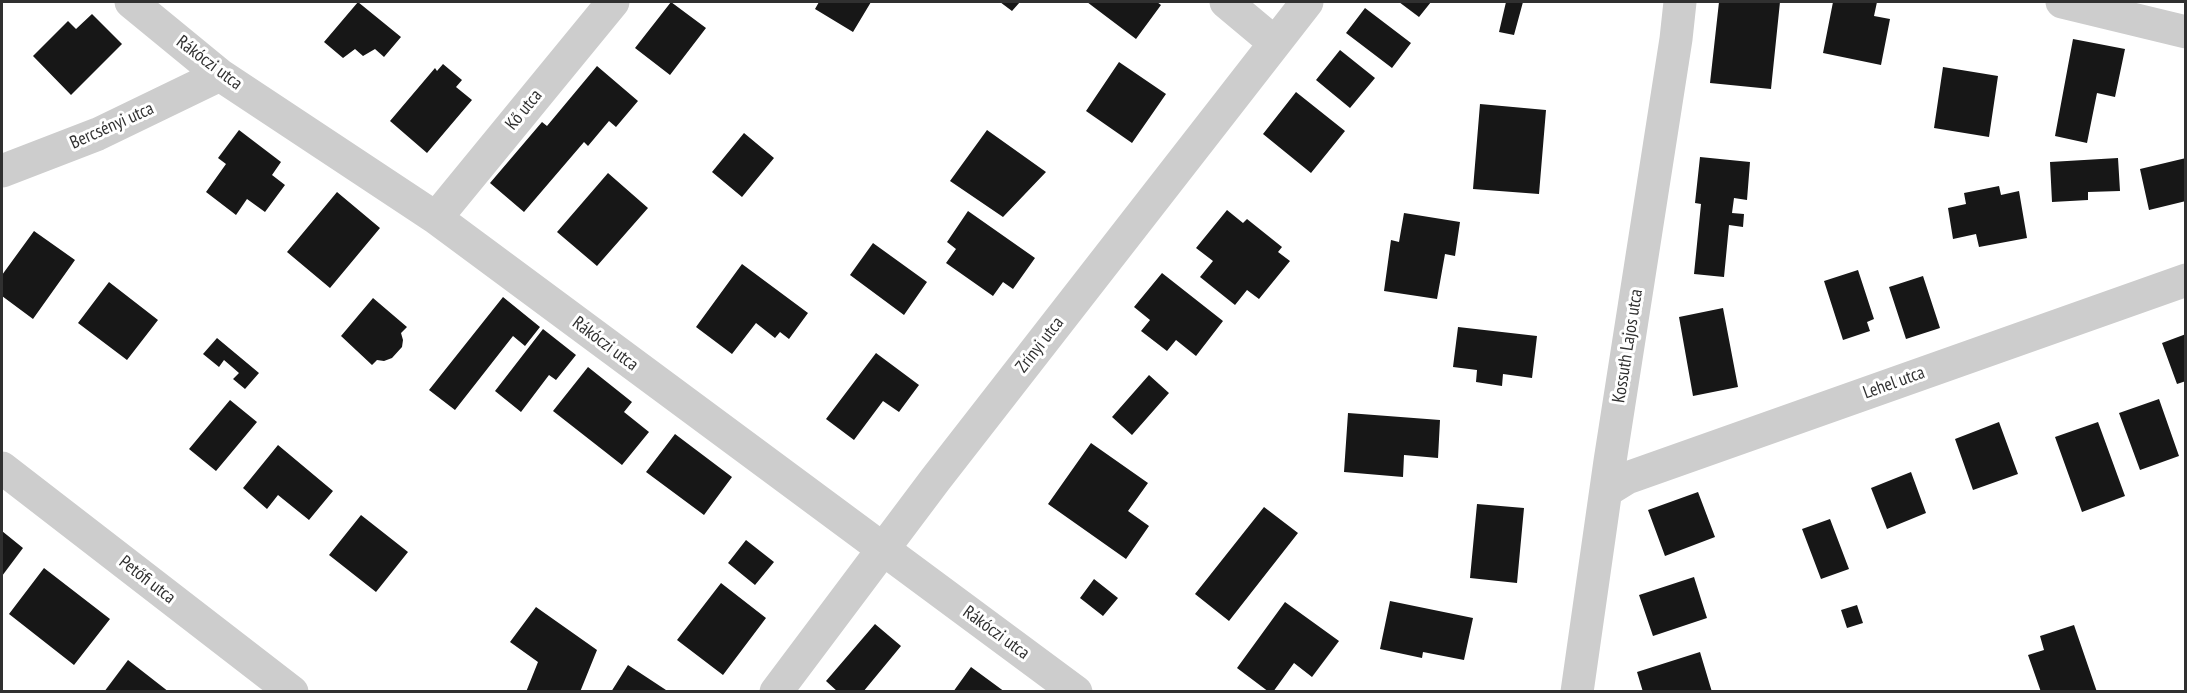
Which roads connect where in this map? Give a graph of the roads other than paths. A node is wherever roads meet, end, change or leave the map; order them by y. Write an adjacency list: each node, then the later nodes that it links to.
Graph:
1 (131, 2): 9 (street, Rákóczi utca)
2 (613, 2): 11 (street, Kő utca)
3 (1226, 2): 8 (street)
4 (1307, 2): 8 (street, Zrínyi utca)
5 (1680, 2): 14 (street, Kossuth Lajos utca)
6 (2062, 2): 7 (street)
7 (2186, 32)
8 (1275, 43): 15 (street, Zrínyi utca)
9 (220, 75): 10 (street, Bercsényi utca); 11 (street, Rákóczi utca)
10 (2, 171)
11 (436, 218): 15 (street, Rákóczi utca)
12 (2186, 280): 14 (street, Lehel utca)
13 (2, 468): 16 (street, Petőfi utca)
14 (1606, 491): 19 (street, Kossuth Lajos utca)
15 (882, 550): 17 (street, Zrínyi utca); 18 (street, Rákóczi utca)
16 (292, 692)
17 (776, 692)
18 (1076, 692)
19 (1577, 692)

